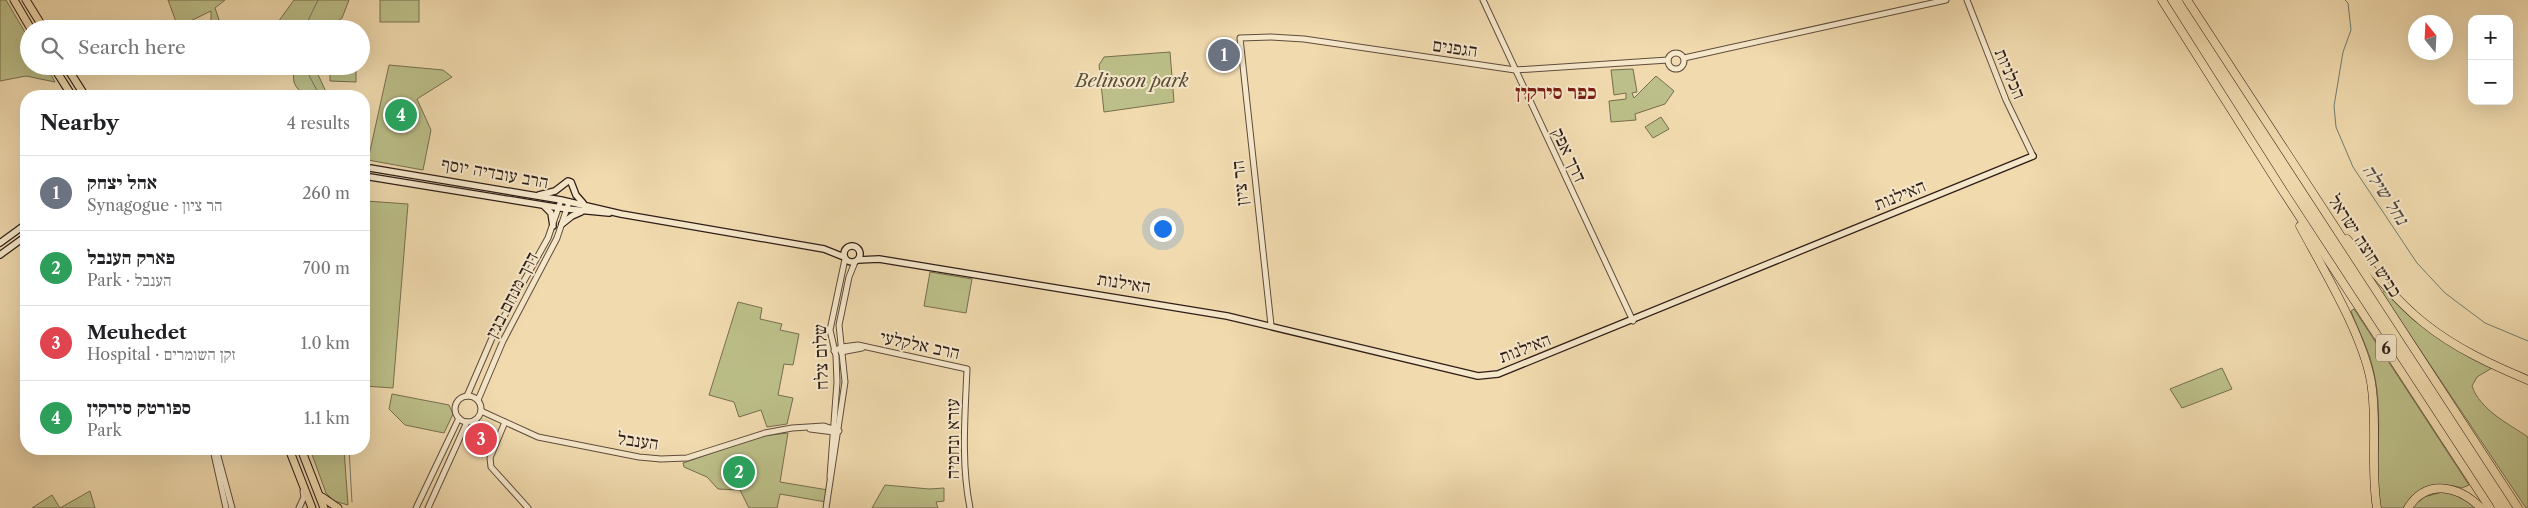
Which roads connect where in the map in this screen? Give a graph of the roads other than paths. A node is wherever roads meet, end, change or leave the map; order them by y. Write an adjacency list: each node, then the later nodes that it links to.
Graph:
1 (14, 0): 8 (highway)
2 (26, 0): 9 (highway)
3 (1484, 0): 13 (street, דרך אפק)
4 (1946, 0): 11 (street)
5 (1966, 0): 18 (street, הכלניות)
6 (2162, 0): 21 (highway, 6)
7 (2187, 0): 25 (highway, כביש חוצה ישראל / 6)
8 (26, 20)
9 (38, 20)
10 (1240, 38): 13 (street, הגפנים); 45 (street, הר ציון)
11 (1684, 58): 12 (street); 12 (street)
12 (1668, 60): 13 (street, הגפנים)
13 (1515, 70): 44 (street, דרך אפק)
14 (59, 75): 16 (highway)
15 (72, 75): 17 (highway)
16 (68, 90)
17 (81, 90)
18 (2033, 156): 44 (main road, האילנות)
19 (370, 168): 22 (main road, הרב עובדיה יוסף)
20 (370, 177): 26 (main road, הרב עובדיה יוסף)
21 (2281, 188): 77 (highway); 80 (highway, 6)
22 (534, 196): 23 (main road, הרב עובדיה יוסף); 27 (main road)
23 (561, 200): 24 (main road, הרב עובדיה יוסף); 28 (street, דרך מנחם בגין)
24 (568, 202): 27 (main road, הרב עובדיה יוסף); 29 (street, דרך מנחם בגין)
25 (2318, 202): 49 (highway); 81 (highway, כביש חוצה ישראל / 6)
26 (540, 205): 28 (main road, הרב עובדיה יוסף); 33 (main road)
27 (587, 205): 31 (main road, הרב עובדיה יוסף)
28 (559, 208): 29 (main road, הרב עובדיה יוסף); 33 (street, דרך מנחם בגין)
29 (567, 209): 30 (main road, הרב עובדיה יוסף); 32 (street, דרך מנחם בגין)
30 (583, 212): 31 (main road, הרב עובדיה יוסף); 32 (main road)
31 (621, 214): 38 (main road, הרב עובדיה יוסף)
32 (562, 224): 51 (street, דרך מנחם בגין)
33 (553, 226): 50 (street, דרך מנחם בגין)
34 (20, 228): 36 (main road)
35 (20, 240): 40 (main road)
36 (0, 242)
37 (846, 248): 38 (main road, הרב עובדיה יוסף); 39 (main road); 41 (main road)
38 (824, 249): 41 (main road, הרב עובדיה יוסף)
39 (859, 250): 42 (main road); 43 (main road)
40 (0, 255)
41 (844, 258): 43 (main road); 47 (street, שלום צלח)
42 (879, 259): 43 (main road); 45 (main road, האילנות)
43 (857, 261): 46 (street, שלום צלח)
44 (1633, 321): 45 (main road, האילנות)
45 (1271, 325)
46 (842, 350): 47 (street, הרב אלקלעי); 48 (street, הרב אלקלעי); 59 (street, שלום צלח)
47 (834, 352): 53 (street, שלום צלח)
48 (967, 369): 76 (street, עזרא ונחמיה)
49 (2528, 380)
50 (467, 396): 51 (street); 54 (street)
51 (478, 400): 52 (street)
52 (481, 411): 55 (street); 56 (street, הענבל)
53 (835, 414): 57 (street); 59 (street, שלום צלח)
54 (459, 418): 55 (street); 66 (street)
55 (467, 422): 73 (street)
56 (505, 422): 58 (street, הענבל); 74 (street)
57 (820, 426): 58 (street); 59 (street)
58 (805, 428): 59 (street)
59 (835, 430): 75 (street, שלום צלח)
60 (216, 455): 67 (street)
61 (217, 455): 68 (street)
62 (292, 455): 64 (highway)
63 (303, 455): 65 (highway)
64 (302, 480): 69 (street); 70 (highway)
65 (317, 489): 71 (highway); 72 (highway)
66 (416, 507)
67 (226, 508)
68 (232, 508)
69 (299, 508)
70 (312, 508)
71 (324, 508)
72 (338, 508)
73 (428, 508)
74 (528, 508)
75 (826, 508)
76 (970, 508)
77 (2377, 508)
78 (2408, 508): 79 (highway)
79 (2481, 508)
80 (2490, 508)
81 (2518, 508)

